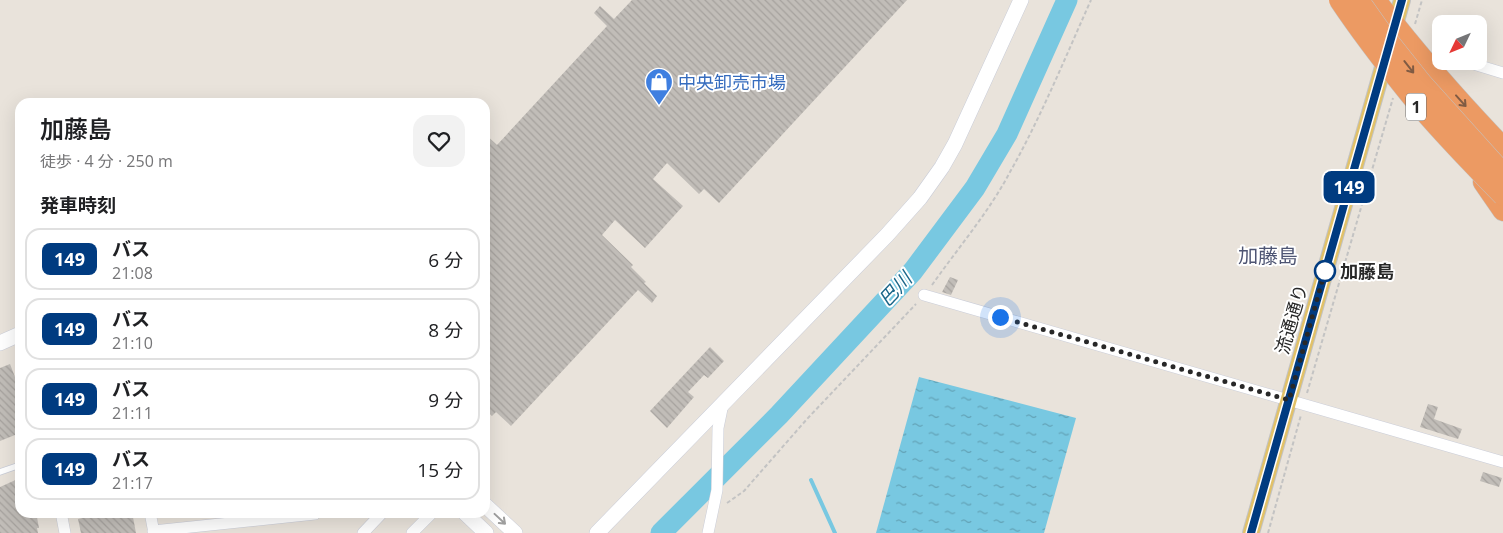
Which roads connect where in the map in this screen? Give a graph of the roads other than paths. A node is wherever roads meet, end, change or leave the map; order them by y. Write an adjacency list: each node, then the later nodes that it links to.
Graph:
1 (1021, 0): 20 (street)
2 (1334, 0): 8 (highway, 1)
3 (1339, 0): 14 (highway, 1, bridge)
4 (1359, 0): 12 (highway, 1, one-way to 12, bridge)
5 (1376, 0): 7 (highway, 1)
6 (1402, 0): 7 (main road, 流通通り)
7 (1395, 25): 8 (main road, 流通通り); 11 (highway, 1, one-way to 11)
8 (1383, 68): 13 (highway, 1); 21 (main road, 流通通り)
9 (1488, 68): 10 (street)
10 (1503, 73)
11 (1503, 147)
12 (1503, 173)
13 (1480, 178): 15 (highway, 1); 16 (highway, 1)
14 (1503, 196)
15 (1503, 202)
16 (1503, 211)
17 (924, 295): 21 (street)
18 (15, 336): 19 (street)
19 (0, 343)
20 (723, 403): 38 (street); 39 (street)
21 (1296, 403): 22 (street); 40 (main road, 流通通り)
22 (1503, 462)
23 (15, 467): 24 (lane)
24 (0, 472)
25 (490, 510): 37 (street, one-way to 37)
26 (62, 518): 33 (street)
27 (151, 518): 32 (street)
28 (279, 518): 32 (street)
29 (376, 518): 34 (street)
30 (426, 518): 35 (street)
31 (470, 518): 36 (street)
32 (154, 532)
33 (65, 533)
34 (362, 533)
35 (412, 533)
36 (486, 533)
37 (515, 533)
38 (597, 533)
39 (708, 533)
40 (1251, 533)

